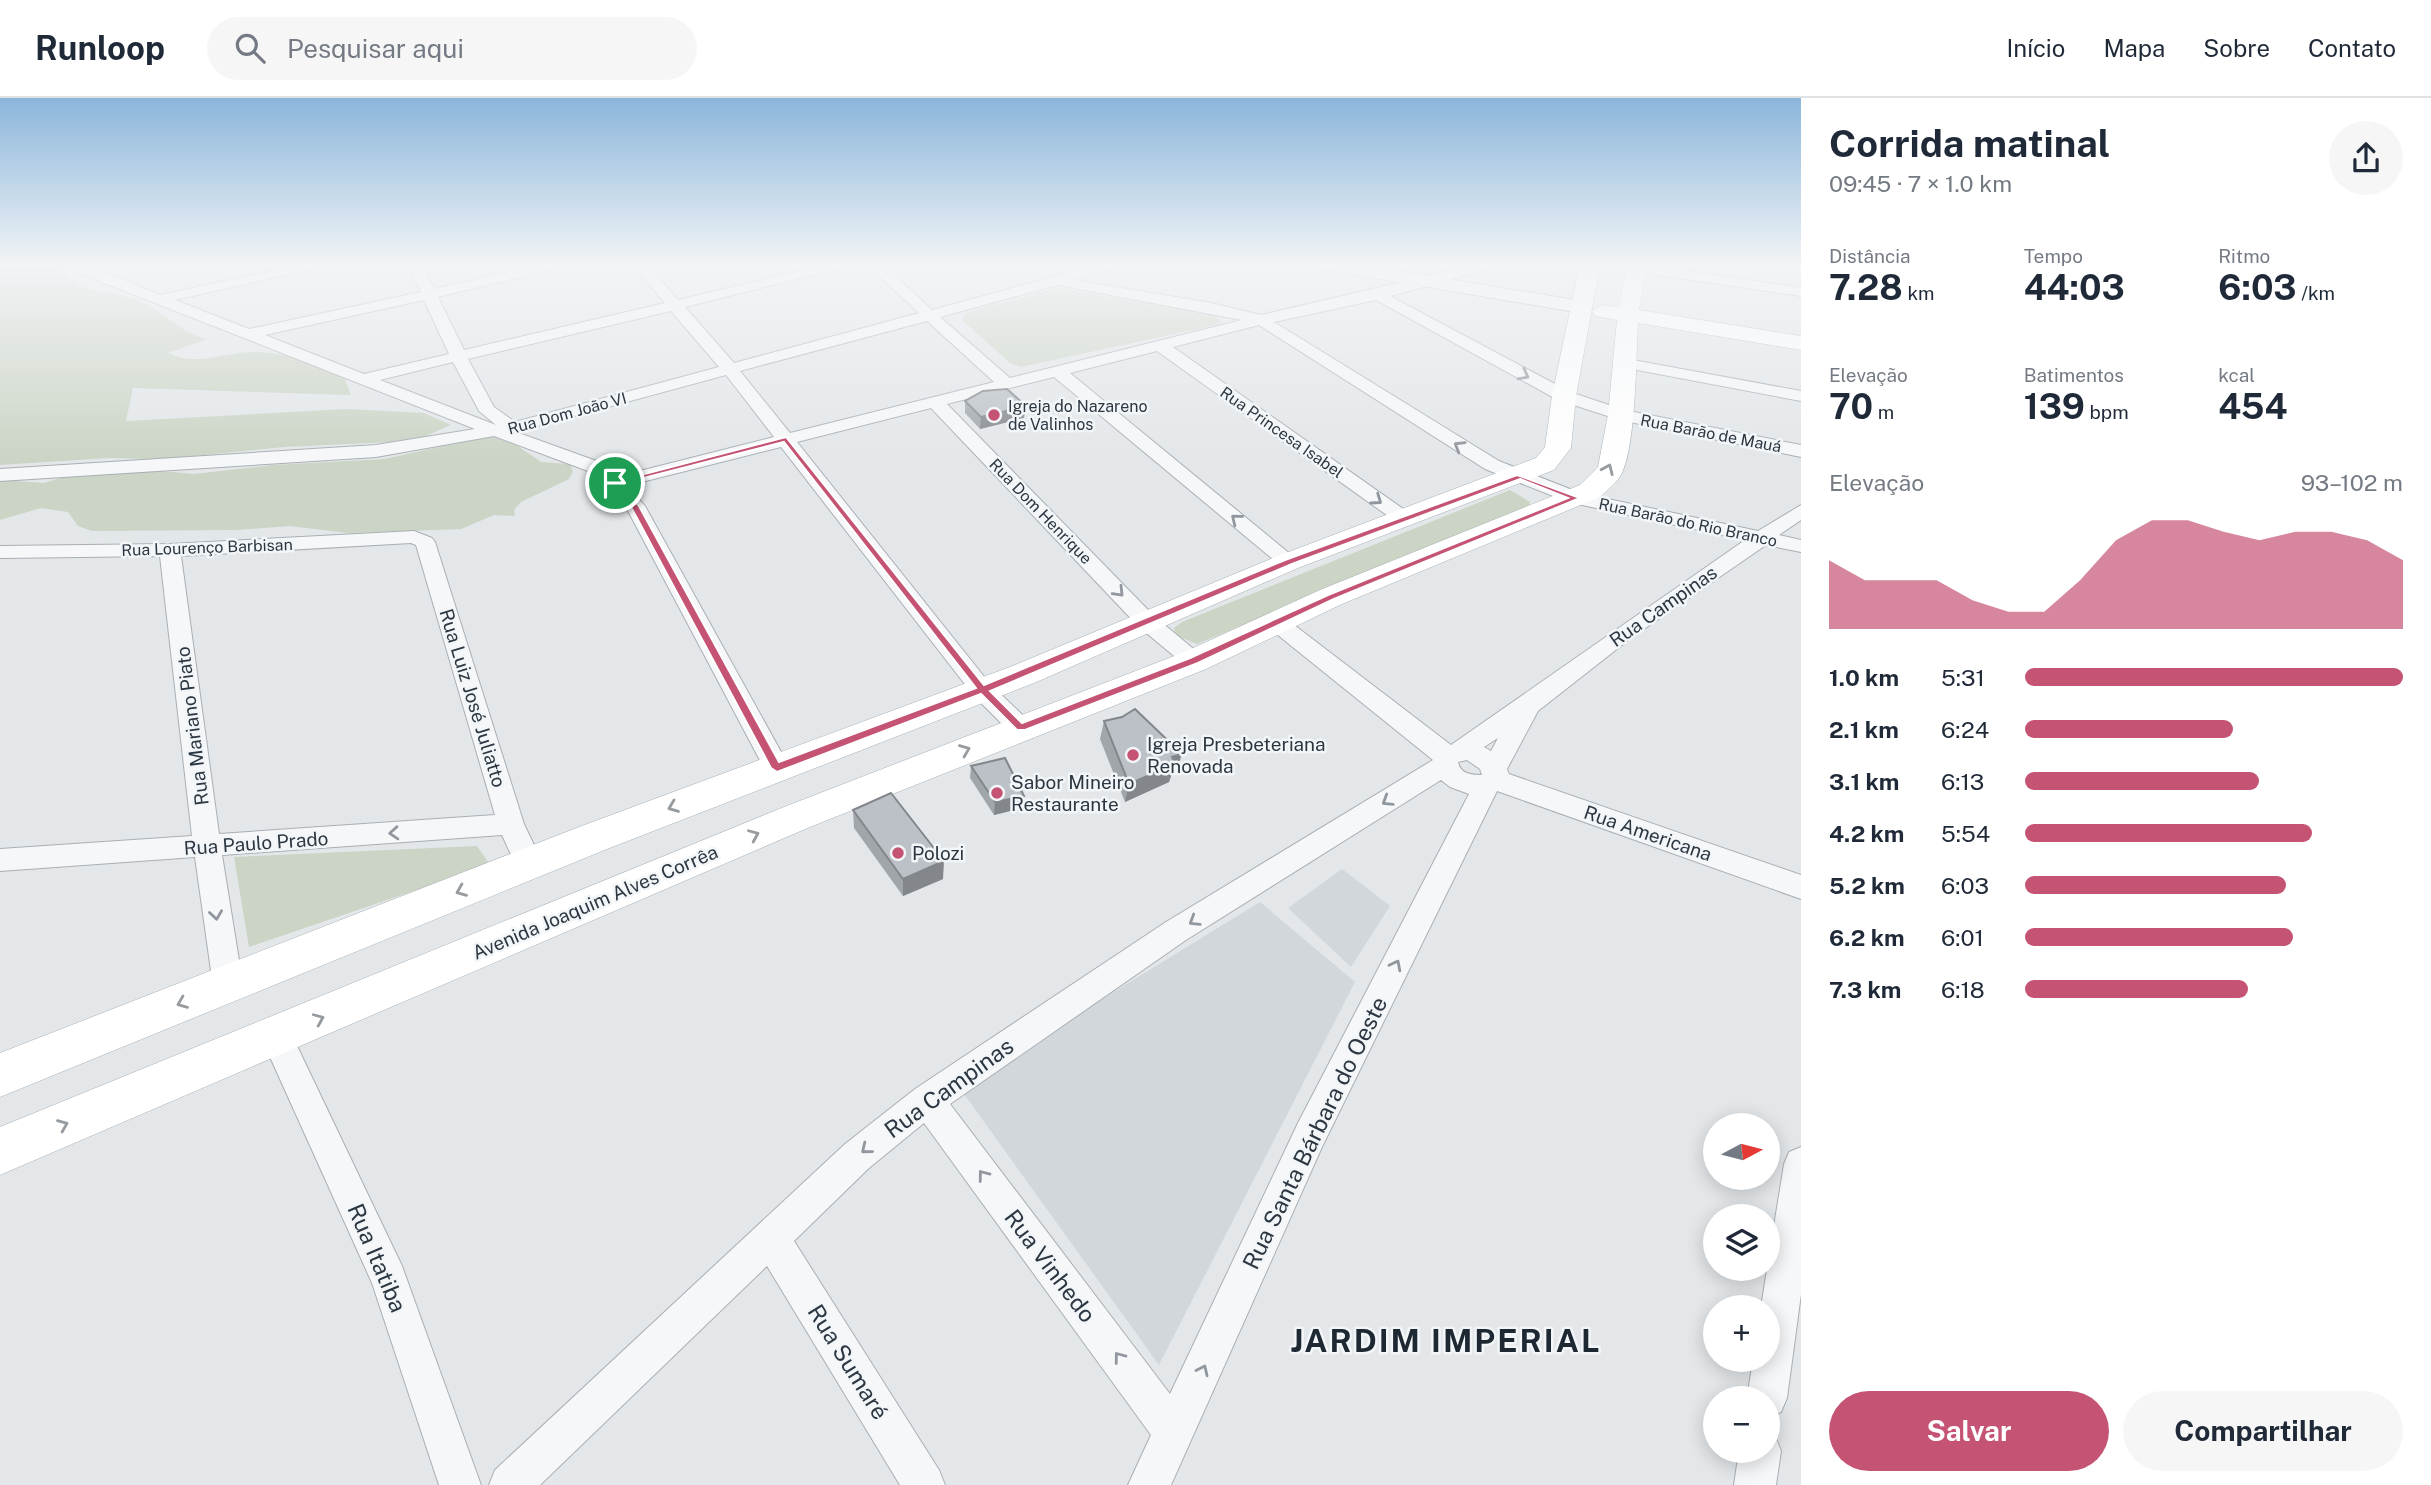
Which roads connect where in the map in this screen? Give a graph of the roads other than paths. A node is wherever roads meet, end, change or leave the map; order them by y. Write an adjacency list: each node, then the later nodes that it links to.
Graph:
1 (235, 329): 14 (street)
2 (272, 329): 14 (street)
3 (446, 329): 17 (street)
4 (572, 329): 17 (street)
5 (697, 329): 19 (street)
6 (881, 329): 19 (street, Rua Dom João VI)
7 (947, 329): 22 (street)
8 (1229, 329): 16 (street)
9 (1275, 329): 31 (street, Rua Barão do Rio Branco, one-way to 9)
10 (1440, 329): 23 (street, Rua Barão de Mauá, one-way to 23)
11 (1577, 329): 23 (main road)
12 (1626, 329): 18 (main road, Avenida Joaquim Alves Corrêa)
13 (1713, 329): 15 (main road)
14 (248, 334): 21 (street)
15 (1801, 343)
16 (1162, 347): 20 (street); 35 (street, Rua Princesa Isabel, one-way to 35)
17 (458, 356): 21 (street); 27 (street)
18 (1622, 363): 24 (street); 26 (main road, Avenida Joaquim Alves Corrêa)
19 (730, 369): 27 (street, Rua Dom João VI); 28 (street)
20 (1059, 373): 22 (street); 41 (street, one-way to 20)
21 (362, 379): 27 (street)
22 (1007, 385): 25 (street)
23 (1564, 396): 26 (street, Rua Barão de Mauá); 31 (main road)
24 (1801, 396)
25 (935, 402): 28 (street); 42 (street, Rua Dom Henrique, one-way to 42)
26 (1620, 415): 29 (street, Rua Barão de Mauá); 33 (main road, Avenida Joaquim Alves Corrêa, one-way to 26)
27 (504, 429): 30 (street, Rua Dom João VI); 32 (street)
28 (786, 439): 32 (street); 45 (street)
29 (1801, 451)
30 (0, 475)
31 (1520, 476): 33 (street, Rua Barão do Rio Branco); 35 (main road)
32 (615, 483): 49 (street)
33 (1575, 498): 37 (street, Rua Barão do Rio Branco); 43 (main road, Avenida Joaquim Alves Corrêa)
34 (1801, 511): 37 (street, Rua Campinas)
35 (1402, 517): 41 (main road)
36 (414, 537): 39 (street, Rua Lourenço Barbisan); 51 (street, Rua Luiz José Juliatto)
37 (1763, 537): 38 (street, Rua Barão do Rio Branco); 46 (street, Rua Campinas)
38 (1801, 546)
39 (170, 550): 40 (street, Rua Lourenço Barbisan); 52 (street, Rua Mariano Piato)
40 (0, 552)
41 (1288, 562): 42 (main road)
42 (1146, 621): 44 (street); 45 (main road)
43 (1277, 623): 44 (main road, Avenida Joaquim Alves Corrêa); 48 (street)
44 (1194, 661): 47 (main road, Avenida Joaquim Alves Corrêa)
45 (982, 690): 47 (street); 49 (main road)
46 (1529, 705): 48 (street, Rua Campinas); 50 (street, Rua Campinas)
47 (1021, 728): 57 (main road, Avenida Joaquim Alves Corrêa, one-way to 47)
48 (1451, 757): 50 (street, Rua Americana); 59 (street, Rua Campinas, one-way to 59)
49 (777, 768): 54 (main road, one-way to 54)
50 (1492, 777): 55 (street, Rua Americana); 64 (street, Rua Santa Bárbara do Oeste, one-way to 50)
51 (511, 824): 52 (street, Rua Paulo Prado, one-way to 52); 54 (street, Rua Luiz José Juliatto)
52 (206, 847): 53 (street, Rua Paulo Prado); 56 (street, Rua Mariano Piato, one-way to 56)
53 (0, 860)
54 (529, 864): 56 (main road, one-way to 56)
55 (1801, 887)
56 (228, 985): 58 (main road, one-way to 58)
57 (277, 1037): 60 (main road, Avenida Joaquim Alves Corrêa, one-way to 57); 66 (street, Rua Itatiba)
58 (0, 1075)
59 (927, 1100): 62 (street, Rua Campinas, one-way to 62); 64 (street, Rua Vinhedo, one-way to 59)
60 (0, 1151)
61 (1801, 1164): 63 (street)
62 (772, 1240): 67 (street, Rua Campinas); 68 (street, Rua Sumaré)
63 (1770, 1386)
64 (1174, 1432): 69 (street, Rua Santa Bárbara do Oeste)
65 (1758, 1463): 70 (street)
66 (460, 1485)
67 (510, 1485)
68 (924, 1485)
69 (1149, 1485)
70 (1755, 1485)

